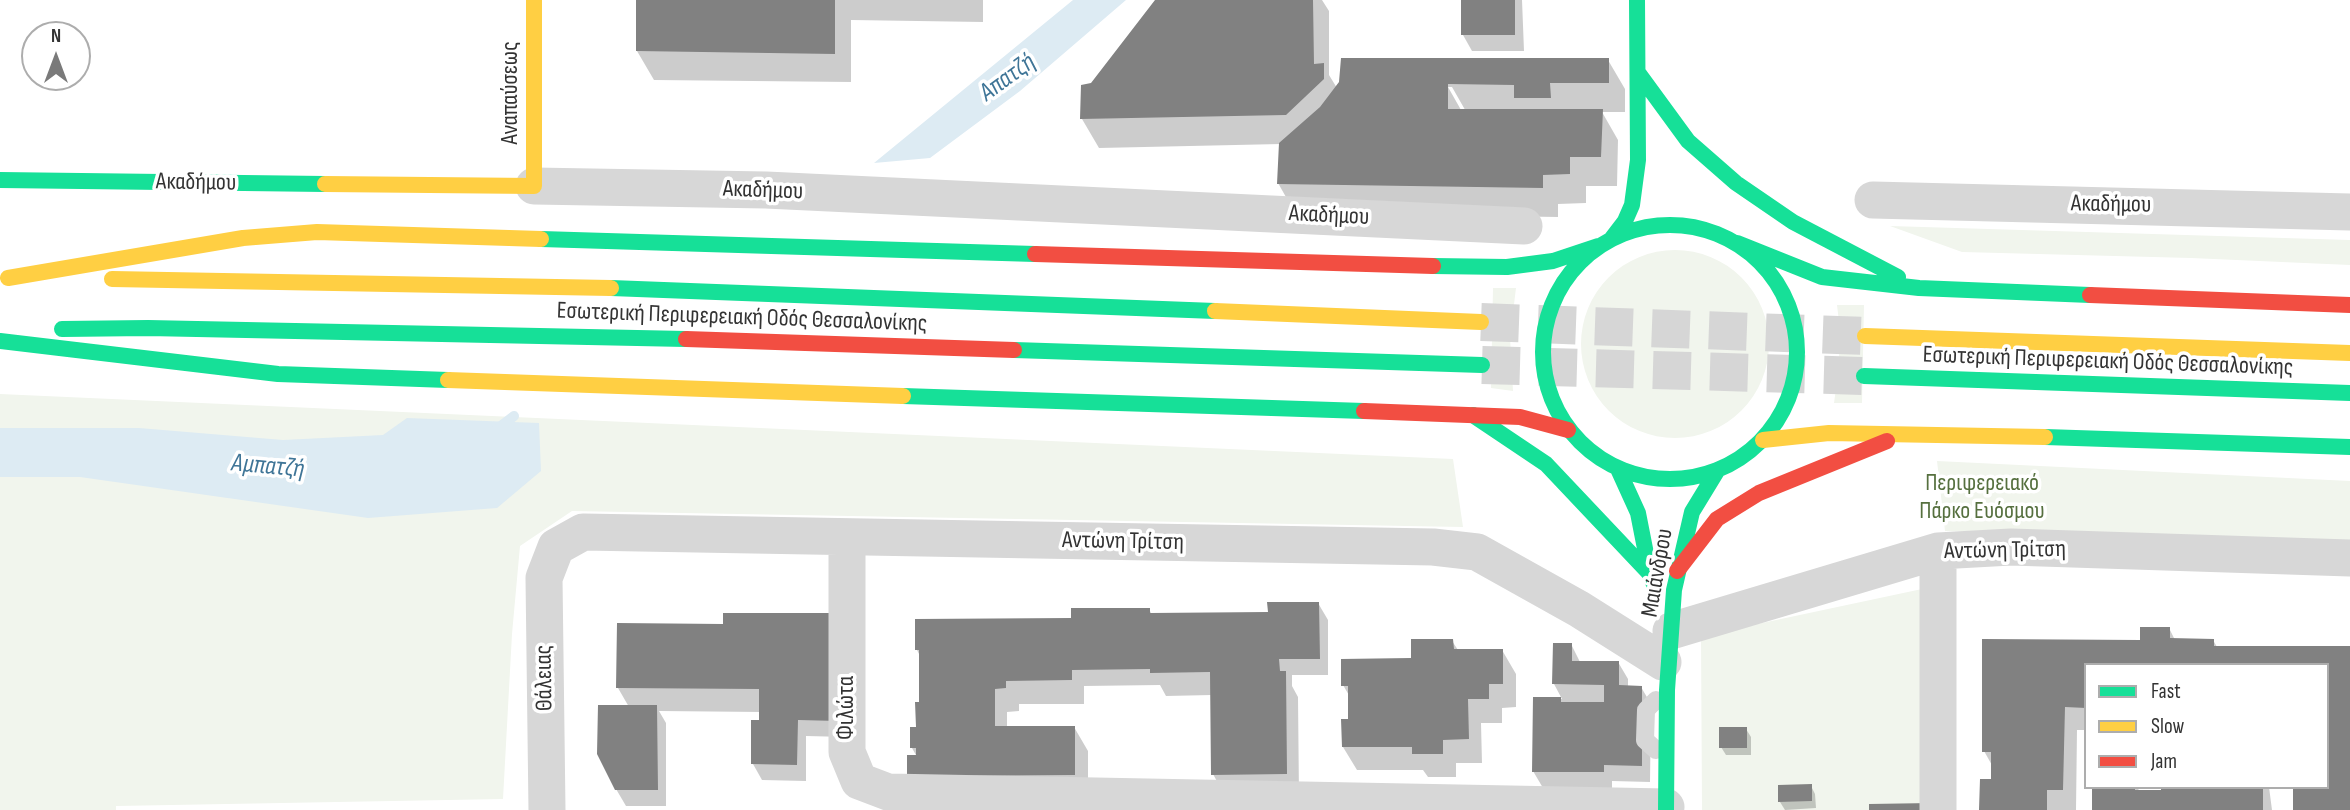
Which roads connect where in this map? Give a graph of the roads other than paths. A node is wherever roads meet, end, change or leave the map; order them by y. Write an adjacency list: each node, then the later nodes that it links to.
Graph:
1 (534, 0): 7 (main road, Αναπαύσεως)
2 (1637, 0): 3 (main road)
3 (1639, 74): 4 (main road); 16 (main road)
4 (1637, 160): 6 (main road); 13 (main road)
5 (0, 180): 7 (main road, Ακαδήμου)
6 (1650, 181)
7 (534, 186): 12 (street, Ακαδήμου)
8 (1873, 200): 10 (street, Ακαδήμου)
9 (1669, 210): 11 (main road)
10 (2350, 212)
11 (1682, 225): 13 (main road, Μαιάνδρου); 14 (main road, Μαιάνδρου)
12 (1524, 226)
13 (1605, 242): 15 (main road); 27 (main road, Μαιάνδρου)
14 (1738, 243): 16 (main road); 29 (main road, Μαιάνδρου)
15 (4, 278): 18 (main road, Εσωτερική Περιφερειακή Οδός Θεσσαλονίκης)
16 (1919, 288): 17 (main road)
17 (2350, 305)
18 (1481, 322)
19 (0, 331): 23 (main road, Εσωτερική Περιφερειακή Οδός Θεσσαλονίκης)
20 (1865, 336): 22 (main road, Εσωτερική Περιφερειακή Οδός Θεσσαλονίκης)
21 (0, 341): 26 (main road)
22 (2350, 353)
23 (1482, 365)
24 (1864, 376): 25 (main road, Εσωτερική Περιφερειακή Οδός Θεσσαλονίκης)
25 (2350, 393)
26 (1471, 414): 27 (main road); 38 (main road)
27 (1568, 430): 31 (main road, Μαιάνδρου)
28 (1906, 433): 29 (main road); 30 (main road); 37 (main road)
29 (1763, 440): 32 (main road, Μαιάνδρου)
30 (2350, 447)
31 (1618, 469): 32 (main road, Μαιάνδρου); 38 (main road, Μαιάνδρου)
32 (1717, 471): 37 (main road, Μαιάνδρου)
33 (847, 538): 34 (street, Αντώνη Τρίτση); 39 (street, Αντώνη Τρίτση); 41 (street, Φιλώτα)
34 (556, 547): 42 (street, Θάλειας)
35 (1938, 551): 36 (street, Αντώνη Τρίτση); 39 (street, Αντώνη Τρίτση); 43 (street)
36 (2350, 558)
37 (1677, 571): 39 (main road, Μαιάνδρου)
38 (1650, 574): 39 (main road, Μαιάνδρου)
39 (1664, 671): 40 (lane); 41 (main road, Μαιάνδρου)
40 (1656, 750)
41 (1666, 809)
42 (547, 810)
43 (1938, 810)

